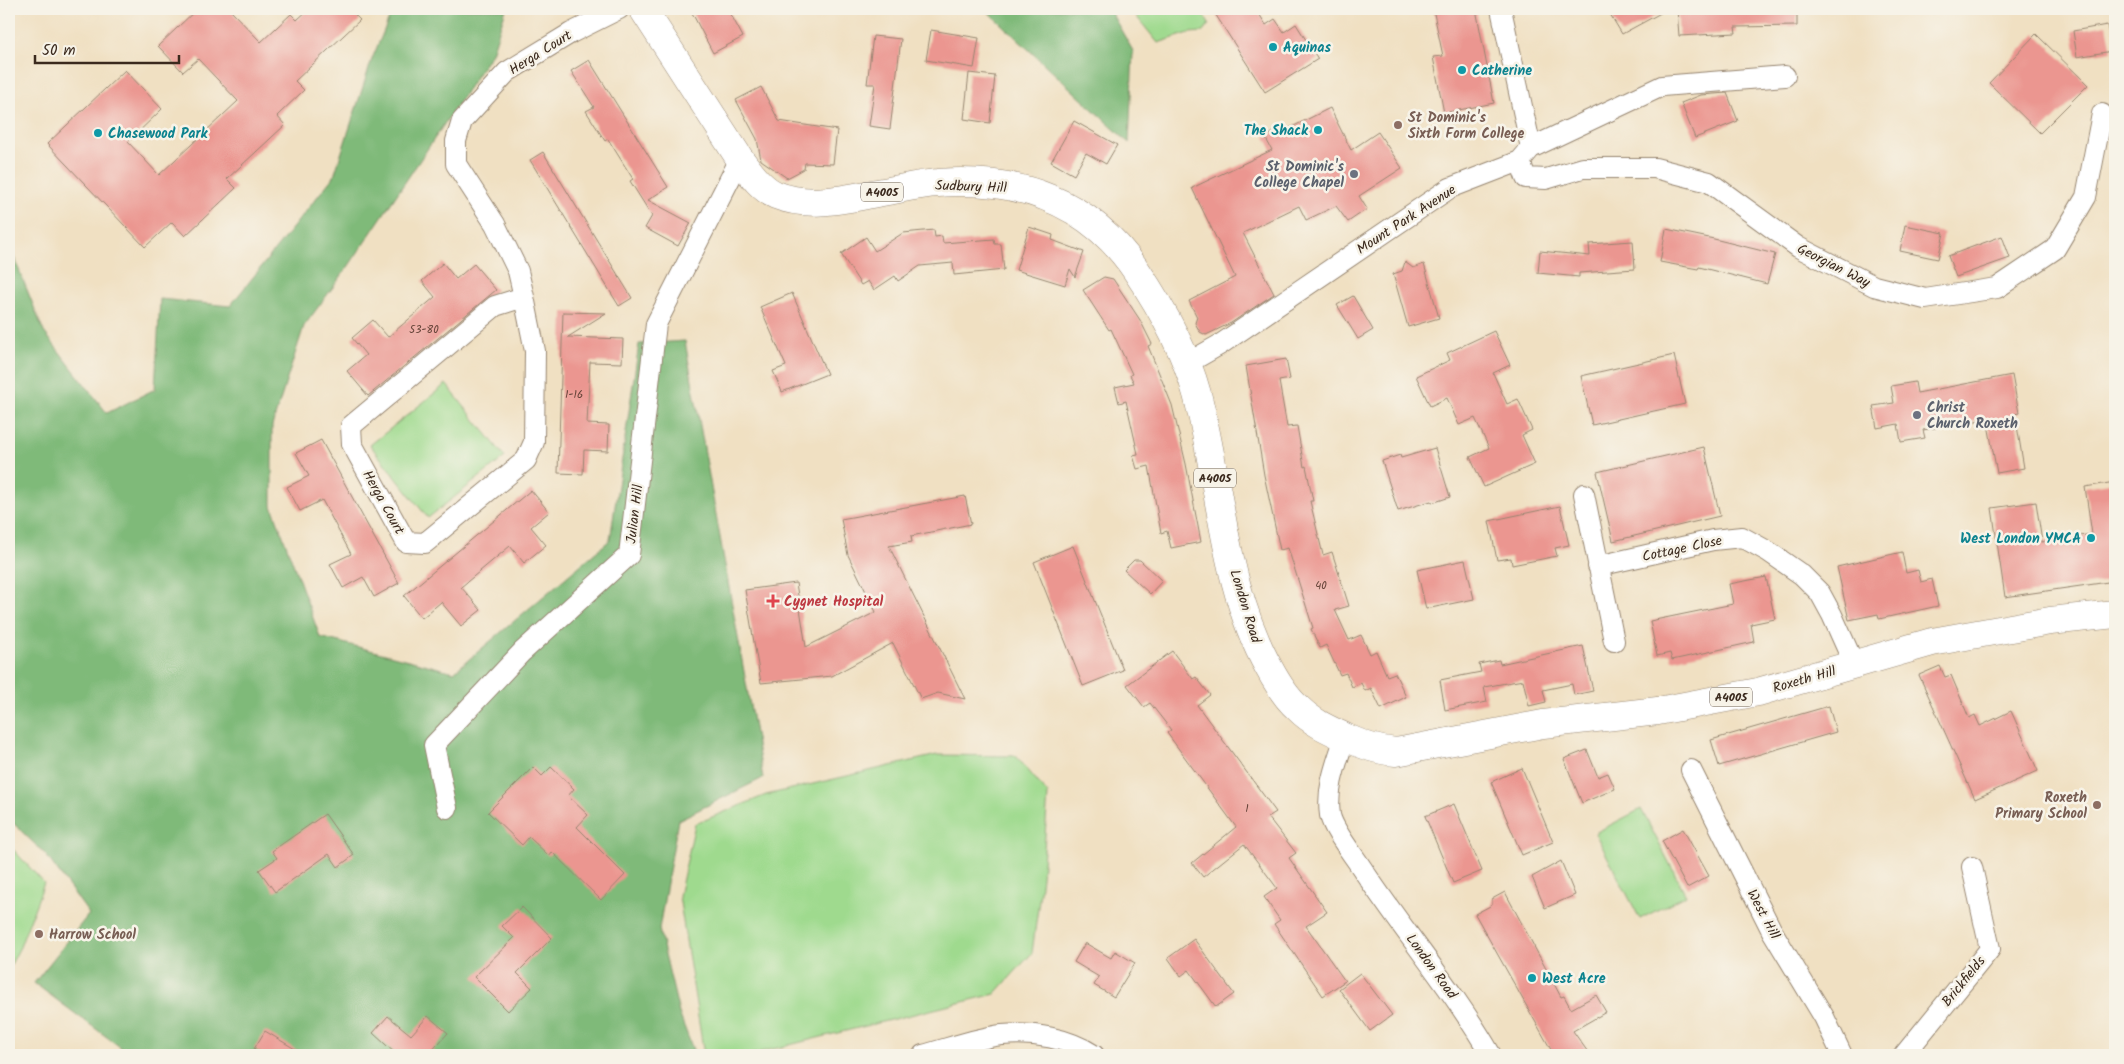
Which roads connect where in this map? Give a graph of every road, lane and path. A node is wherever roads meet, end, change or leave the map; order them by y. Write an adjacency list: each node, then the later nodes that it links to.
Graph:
1 (619, 9): 8 (street, Herga Court)
2 (643, 9): 7 (main road, Sudbury Hill / A4005)
3 (1501, 9): 6 (street)
4 (1785, 76): 6 (street, Mount Park Avenue)
5 (2102, 114): 6 (street, Georgian Way)
6 (1526, 155): 10 (street, Mount Park Avenue)
7 (740, 159): 9 (main road, Sudbury Hill / A4005); 18 (street, Julian Hill)
8 (524, 297): 8 (street, Herga Court)
9 (1164, 316): 10 (main road, London Road / A4005)
10 (1186, 364): 16 (main road, London Road / A4005)
11 (1584, 494): 12 (street)
12 (1598, 566): 14 (street); 15 (street, Cottage Close)
13 (2115, 614): 15 (main road, Roxeth Hill / A4005)
14 (1614, 641)
15 (1854, 664): 16 (main road, Roxeth Hill / A4005)
16 (1345, 737): 22 (street, London Road)
17 (1691, 770): 23 (street, West Hill)
18 (447, 808)
19 (1972, 867): 24 (street, Brickfields)
20 (924, 1055): 21 (street)
21 (1094, 1055)
22 (1491, 1055)
23 (1842, 1055)
24 (1904, 1055)

